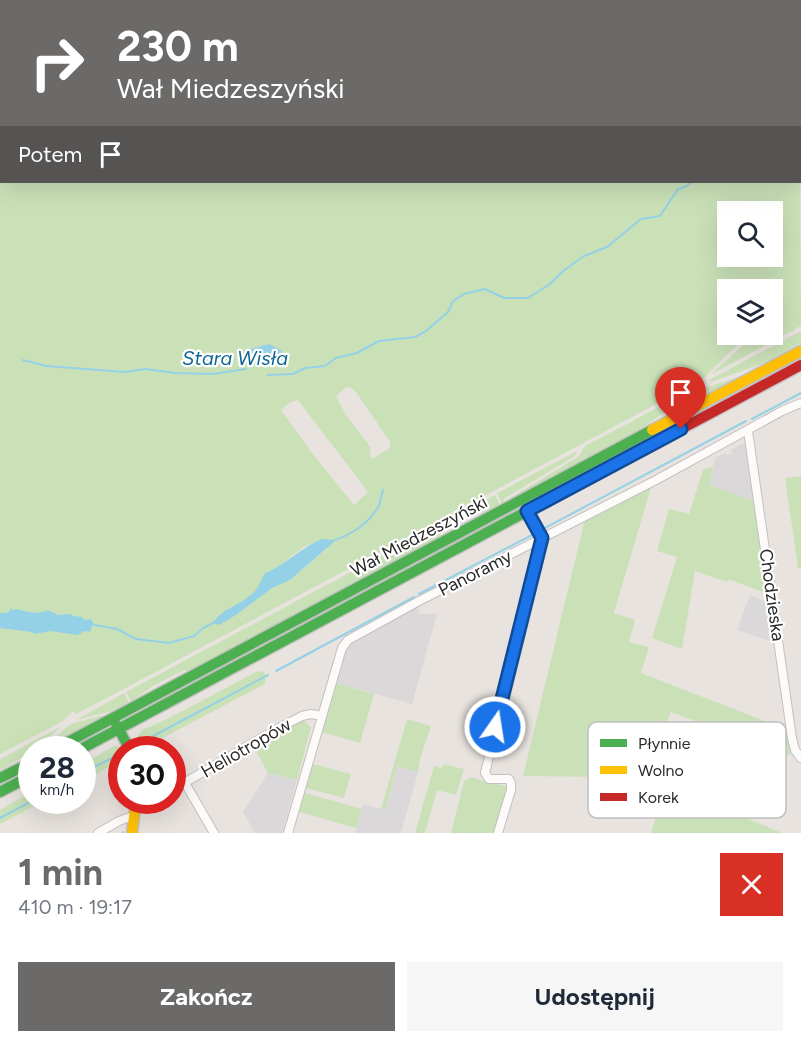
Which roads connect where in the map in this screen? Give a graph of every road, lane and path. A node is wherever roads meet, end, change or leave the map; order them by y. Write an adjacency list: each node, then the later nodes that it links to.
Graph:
1 (801, 351): 2 (main road, Wał Miedzeszyński)
2 (789, 357): 3 (main road); 9 (main road, Wał Miedzeszyński)
3 (799, 368): 6 (main road, Wał Miedzeszyński)
4 (801, 403): 5 (street, Panoramy)
5 (748, 430): 7 (street, Panoramy); 14 (street, Chodzieska)
6 (527, 511): 7 (street); 10 (main road, Wał Miedzeszyński)
7 (542, 538): 8 (street, Panoramy); 27 (street)
8 (322, 716): 17 (street, Heliotropów); 26 (street, Panoramy)
9 (113, 718): 10 (main road); 11 (main road, Wał Miedzeszyński)
10 (119, 729): 12 (main road); 13 (main road, Wał Miedzeszyński)
11 (79, 736)
12 (123, 736)
13 (96, 741)
14 (801, 758)
15 (18, 769): 16 (main road)
16 (0, 778)
17 (186, 782)
18 (18, 783): 20 (main road)
19 (186, 785): 25 (street)
20 (0, 792)
21 (129, 814): 23 (street)
22 (135, 814): 24 (main road)
23 (98, 833)
24 (132, 833)
25 (214, 833)
26 (288, 833)
27 (498, 833)

